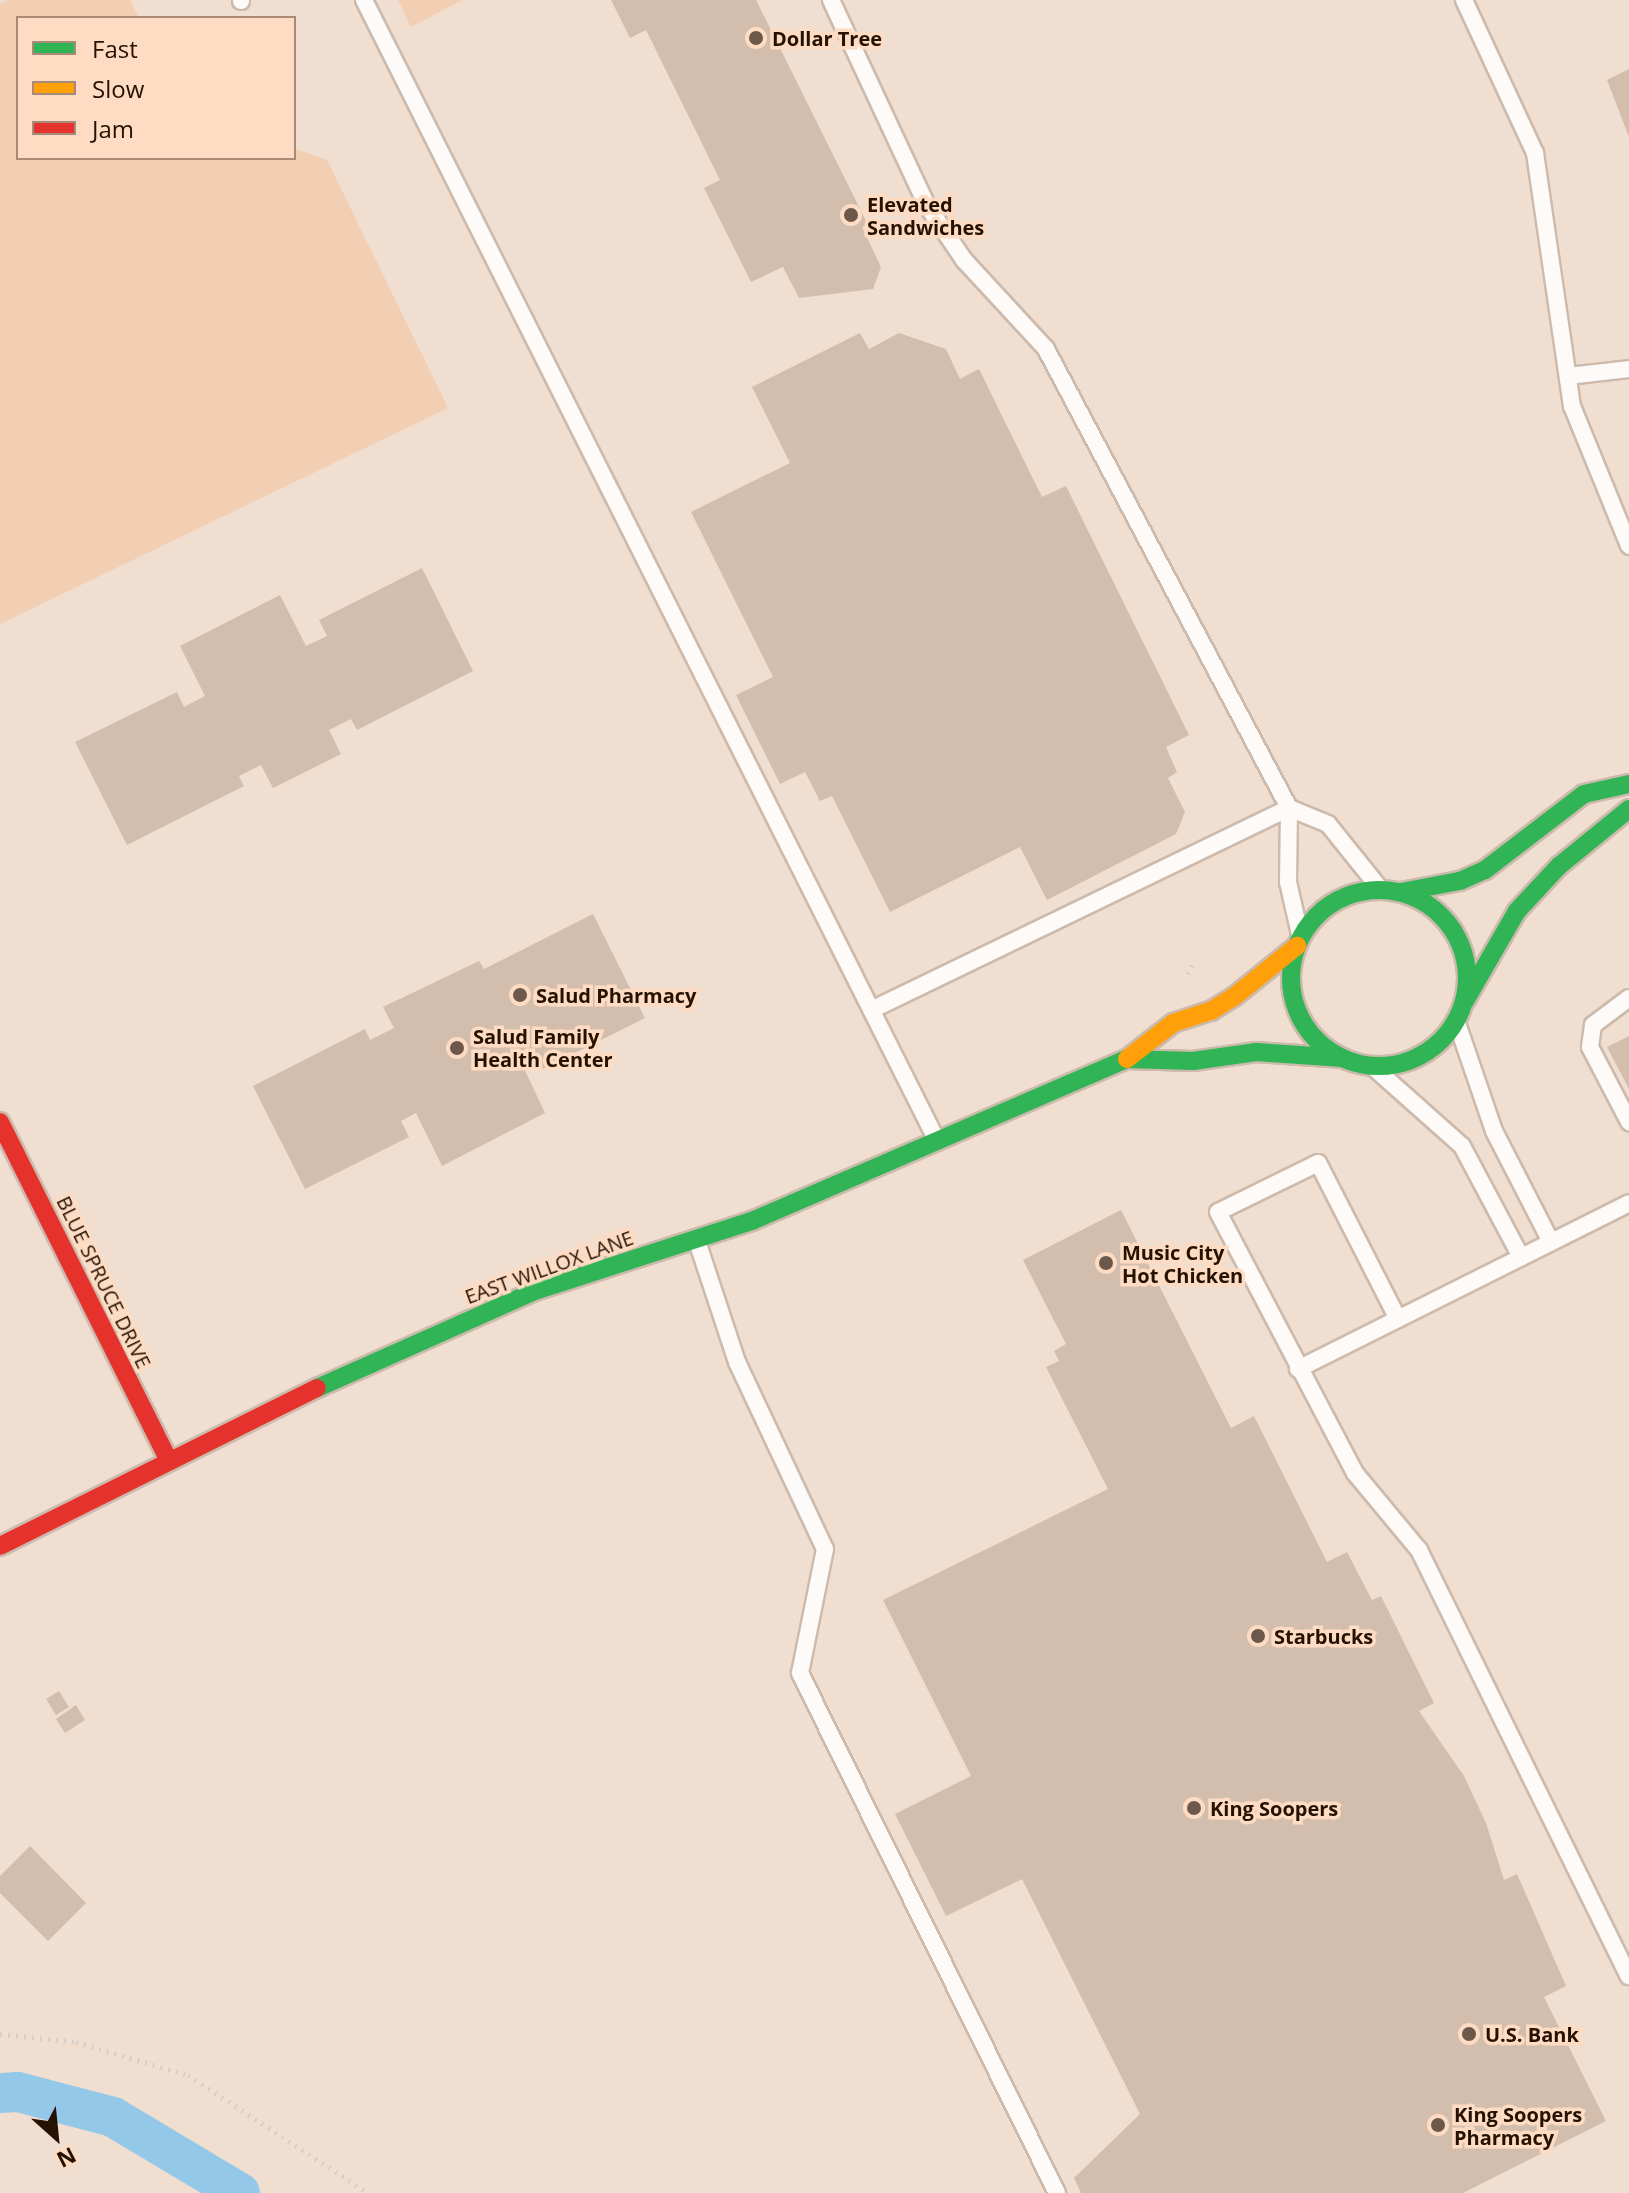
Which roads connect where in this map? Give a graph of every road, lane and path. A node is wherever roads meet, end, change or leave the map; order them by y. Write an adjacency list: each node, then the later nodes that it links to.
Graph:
1 (364, 0): 15 (lane)
2 (831, 0): 8 (lane)
3 (1464, 0): 5 (lane)
4 (1629, 369): 5 (lane)
5 (1568, 376): 6 (lane)
6 (1629, 546)
7 (1629, 784): 11 (main road)
8 (1289, 808): 10 (lane); 12 (lane); 15 (lane)
9 (1629, 809): 14 (main road)
10 (1381, 890): 11 (main road); 12 (main road)
11 (1401, 892): 14 (main road)
12 (1299, 943): 17 (main road); 18 (main road, EAST WILLOX LANE)
13 (1629, 998): 21 (lane)
14 (1464, 1003): 16 (main road)
15 (871, 1010): 22 (lane)
16 (1456, 1020): 19 (main road); 25 (lane)
17 (1343, 1058): 18 (main road, EAST WILLOX LANE); 19 (main road)
18 (1127, 1059): 22 (main road, EAST WILLOX LANE)
19 (1372, 1066): 26 (lane)
20 (0, 1122): 29 (main road, BLUE SPRUCE DRIVE)
21 (1629, 1122)
22 (937, 1140): 24 (main road, EAST WILLOX LANE)
23 (1629, 1203): 25 (lane)
24 (697, 1239): 29 (main road, EAST WILLOX LANE); 34 (lane)
25 (1551, 1242): 26 (lane)
26 (1521, 1257): 27 (lane)
27 (1398, 1319): 28 (lane); 28 (lane)
28 (1298, 1369): 31 (lane)
29 (169, 1461): 30 (main road, EAST WILLOX LANE)
30 (0, 1546)
31 (1629, 1976)
32 (0, 2034): 33 (path)
33 (368, 2193)
34 (1057, 2193)

